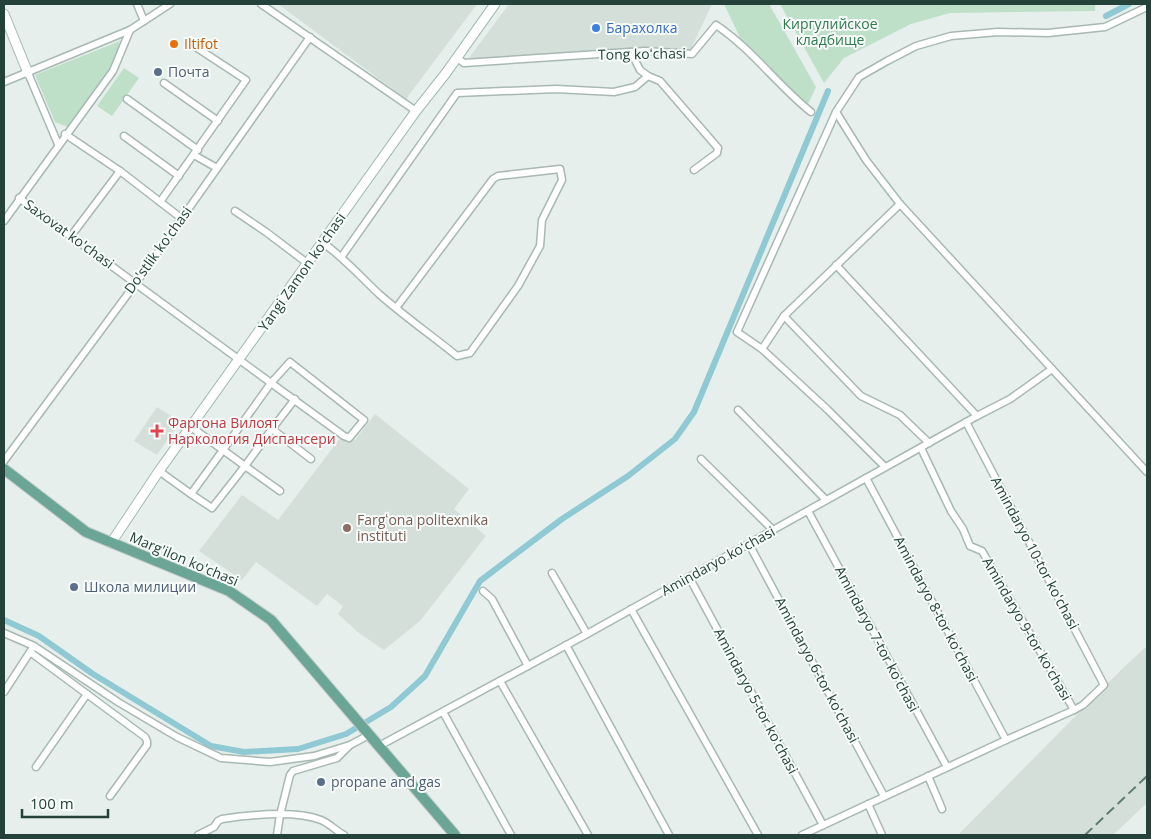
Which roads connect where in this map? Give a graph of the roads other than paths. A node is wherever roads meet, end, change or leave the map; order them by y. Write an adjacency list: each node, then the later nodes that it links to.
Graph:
1 (137, 4): 7 (street)
2 (170, 4): 7 (street)
3 (261, 4): 9 (street)
4 (495, 4): 12 (street, Yangi Zamon ko'chasi)
5 (1147, 7): 20 (street)
6 (4, 14): 13 (street)
7 (144, 21): 8 (street)
8 (130, 30): 13 (street); 22 (street)
9 (310, 37): 18 (street); 26 (street, Do'stlik ko'chasi)
10 (188, 42): 21 (street)
11 (631, 52): 12 (street, Tong koʻchasi); 14 (street); 19 (street, Tong koʻchasi)
12 (456, 58): 18 (street, Yangi Zamon ko'chasi)
13 (28, 73): 15 (street); 24 (street)
14 (648, 76): 27 (street); 38 (street)
15 (4, 82)
16 (164, 83): 21 (street)
17 (127, 99): 25 (street)
18 (416, 111): 37 (street, Yangi Zamon ko'chasi)
19 (811, 112)
20 (836, 112): 32 (street); 44 (street)
21 (218, 122): 25 (street)
22 (65, 134): 24 (street); 28 (street)
23 (124, 136): 29 (street)
24 (58, 144): 30 (street)
25 (196, 152): 26 (street); 29 (street)
26 (217, 168): 34 (street, Do'stlik ko'chasi)
27 (694, 170)
28 (120, 171): 31 (street); 36 (street)
29 (179, 176): 31 (street)
30 (19, 198): 35 (street); 36 (street, Saxovat ko'chasi)
31 (160, 202): 34 (street)
32 (900, 204): 40 (street); 46 (street)
33 (235, 211): 39 (street)
34 (181, 218): 41 (street, Do'stlik ko'chasi)
35 (4, 221)
36 (71, 236): 41 (street, Saxovat ko'chasi)
37 (322, 242): 38 (street); 39 (street, Yangi Zamon ko'chasi)
38 (342, 256): 42 (street)
39 (307, 263): 45 (street, Yangi Zamon ko'chasi)
40 (836, 265): 43 (street); 50 (street)
41 (136, 283): 45 (street, Saxovat ko'chasi); 59 (street, Do'stlik ko'chasi)
42 (396, 308): 42 (street)
43 (784, 316): 44 (street); 54 (street)
44 (762, 349): 61 (street)
45 (240, 359): 47 (street, Saxovat ko'chasi); 52 (street, Yangi Zamon ko'chasi)
46 (1052, 369): 50 (street, Amindaryo koʻchasi); 64 (street)
47 (271, 382): 48 (street, Saxovat ko'chasi); 48 (street, Saxovat ko'chasi); 56 (street)
48 (295, 399): 53 (street)
49 (738, 410): 68 (street)
50 (977, 416): 51 (street, Amindaryo koʻchasi)
51 (966, 422): 54 (street, Amindaryo koʻchasi); 85 (street, Amindaryo 10-tor koʻchasi)
52 (191, 427): 56 (street); 63 (street, Yangi Zamon ko'chasi)
53 (272, 429): 57 (street); 60 (street)
54 (930, 442): 55 (street, Amindaryo koʻchasi)
55 (921, 448): 61 (street, Amindaryo koʻchasi); 85 (street, Amindaryo 9-tor koʻchasi)
56 (223, 450): 60 (street); 67 (street)
57 (311, 459)
58 (701, 459): 70 (street)
59 (4, 461)
60 (246, 466): 66 (street); 67 (street)
61 (885, 467): 65 (street, Amindaryo koʻchasi)
62 (4, 469): 71 (main road, Marg'ilon ko'chasi)
63 (159, 471): 67 (street); 71 (street, Yangi Zamon ko'chasi)
64 (1147, 472)
65 (866, 478): 68 (street, Amindaryo koʻchasi); 88 (street, Amindaryo 8-tor koʻchasi)
66 (280, 491)
67 (191, 494)
68 (826, 500): 69 (street, Amindaryo koʻchasi)
69 (808, 510): 70 (street, Amindaryo koʻchasi); 92 (street, Amindaryo 7-tor koʻchasi)
70 (773, 530): 72 (street, Amindaryo koʻchasi)
71 (111, 543): 87 (main road, Marg'ilon ko'chasi)
72 (749, 544): 74 (street, Amindaryo koʻchasi); 95 (street, Amindaryo 6-tor koʻchasi)
73 (552, 573): 78 (street)
74 (688, 576): 76 (street, Amindaryo koʻchasi); 99 (street, Amindaryo 5-tor koʻchasi)
75 (483, 591): 81 (street)
76 (631, 609): 78 (street, Amindaryo koʻchasi); 108 (street)
77 (4, 633): 80 (street)
78 (587, 634): 79 (street, Amindaryo koʻchasi)
79 (566, 645): 81 (street, Amindaryo koʻchasi); 107 (street)
80 (32, 649): 83 (street); 84 (street); 89 (street)
81 (528, 666): 82 (street, Amindaryo koʻchasi)
82 (500, 681): 86 (street, Amindaryo koʻchasi); 106 (street)
83 (4, 692)
84 (87, 694): 91 (street); 94 (street)
85 (1074, 710): 88 (street)
86 (443, 712): 90 (street, Amindaryo koʻchasi); 105 (street)
87 (367, 733): 89 (street); 90 (main road)
88 (1006, 740): 92 (street)
89 (350, 745): 98 (street)
90 (379, 746): 104 (main road)
91 (36, 767)
92 (947, 768): 93 (street)
93 (928, 776): 95 (street); 97 (street)
94 (110, 796)
95 (884, 796): 96 (street)
96 (868, 804): 99 (street); 110 (street)
97 (942, 809)
98 (280, 815): 101 (street); 102 (street); 103 (street)
99 (823, 825): 100 (street)
100 (812, 833): 109 (street)
101 (198, 835)
102 (278, 835)
103 (344, 835)
104 (455, 835)
105 (511, 835)
106 (588, 835)
107 (669, 835)
108 (758, 835)
109 (802, 835)
110 (882, 835)

